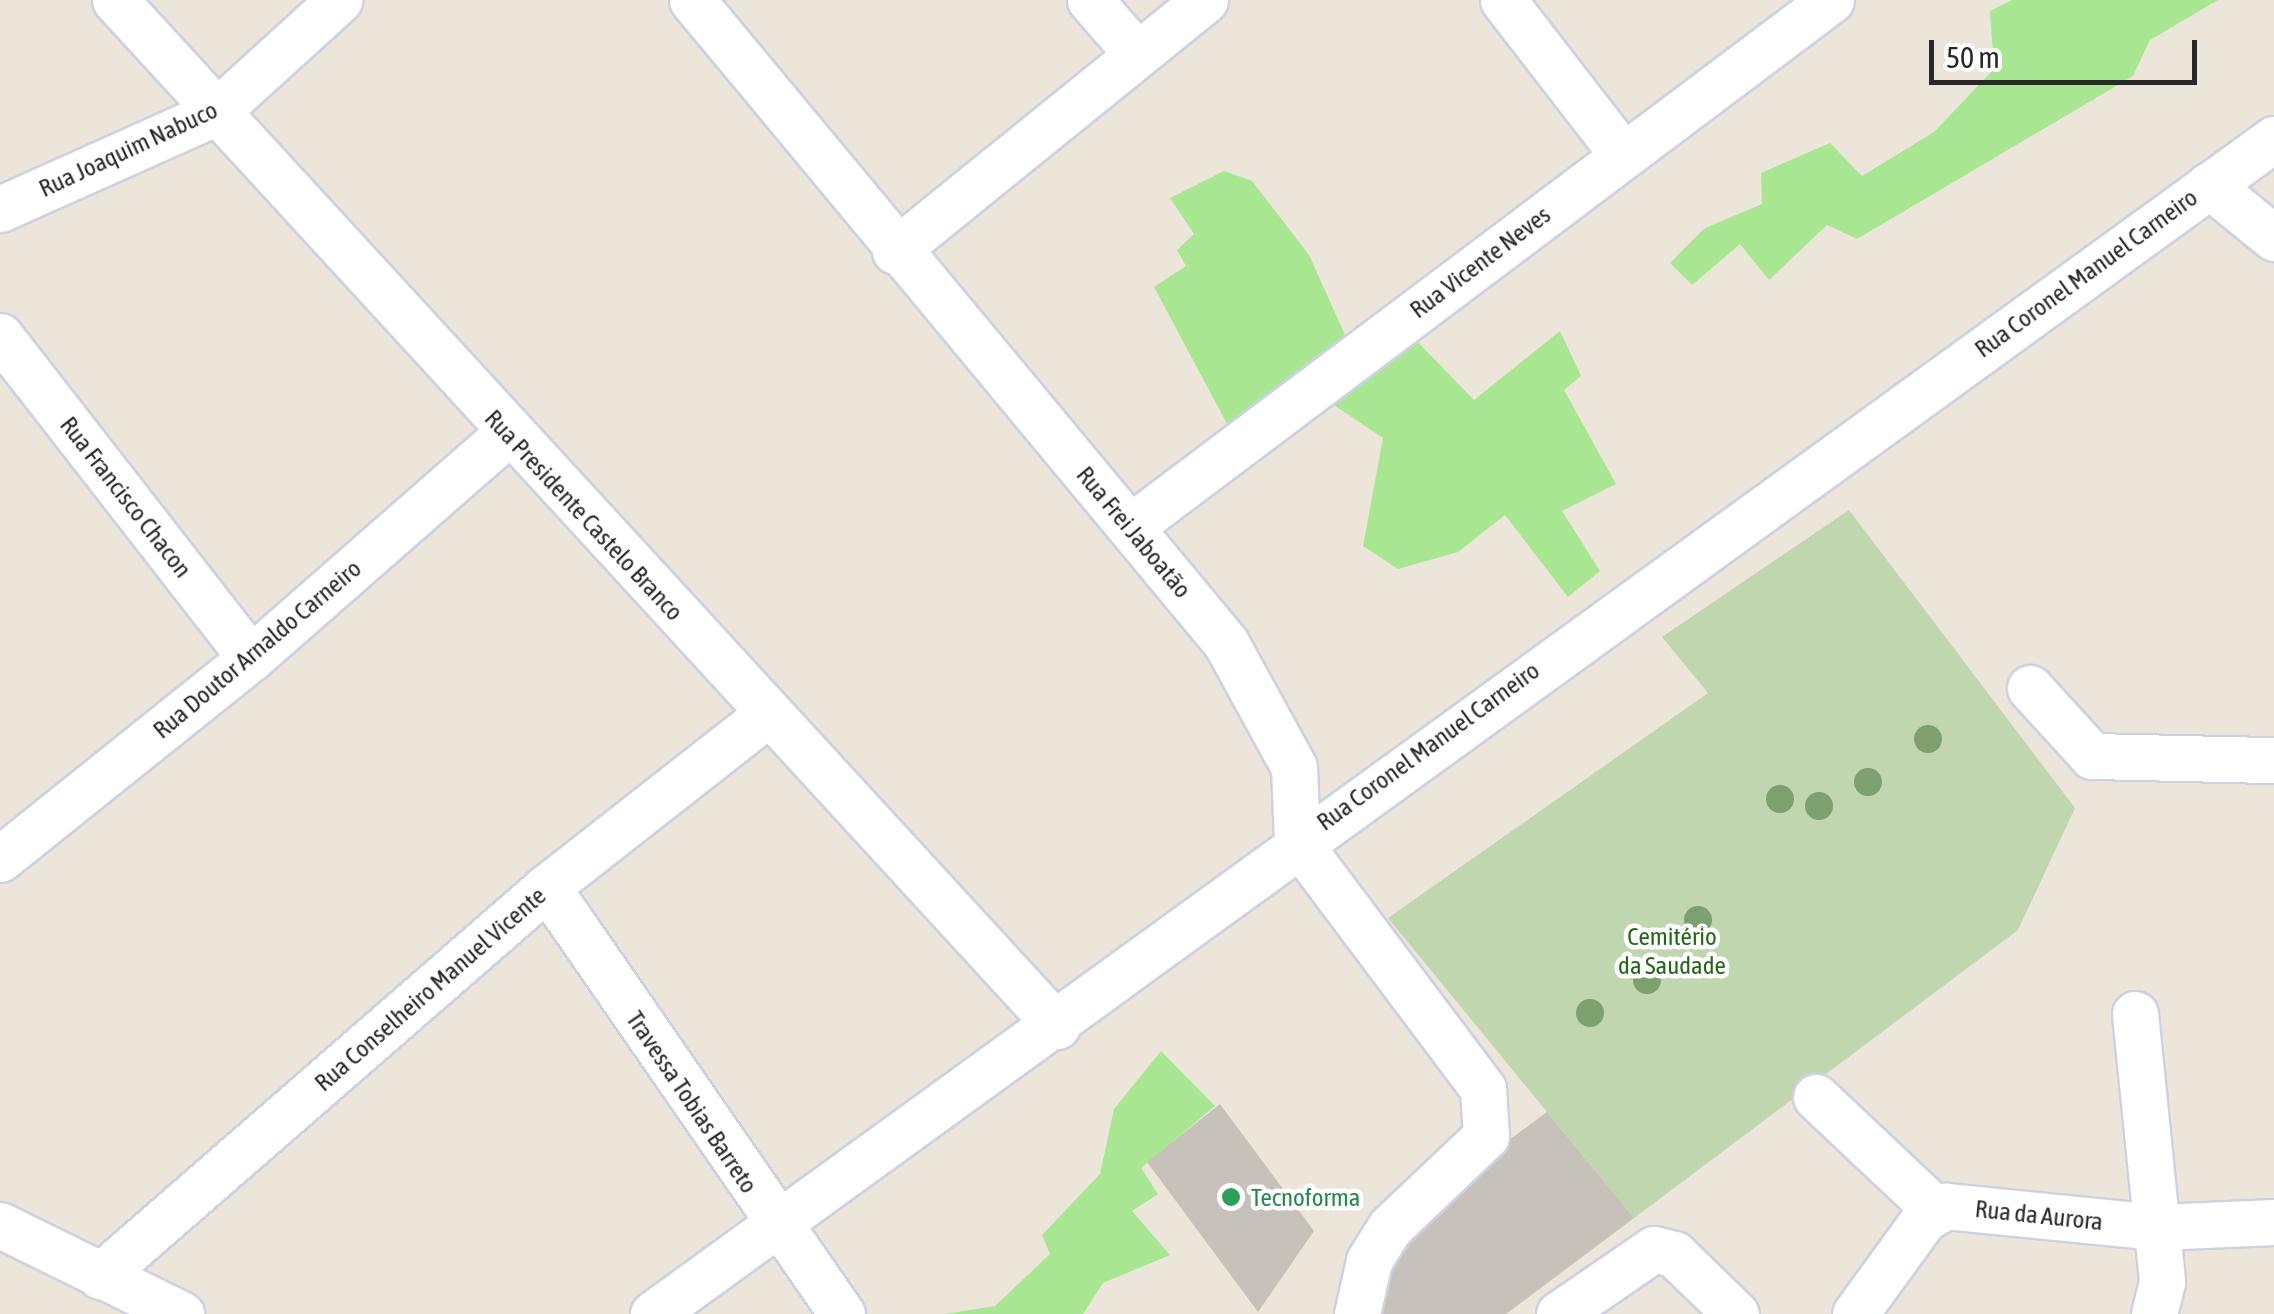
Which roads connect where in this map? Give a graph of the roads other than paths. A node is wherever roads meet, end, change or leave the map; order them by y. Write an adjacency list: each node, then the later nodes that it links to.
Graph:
1 (115, 0): 9 (street, Rua Presidente Castelo Branco)
2 (339, 0): 9 (street, Rua Joaquim Nabuco)
3 (692, 0): 15 (street, Rua Frei Jaboatão)
4 (1090, 0): 8 (street)
5 (1205, 0): 8 (street)
6 (1503, 0): 11 (street)
7 (1831, 0): 11 (street, Rua Vicente Neves)
8 (1136, 53): 15 (street)
9 (215, 113): 13 (street, Rua Joaquim Nabuco); 17 (street, Rua Presidente Castelo Branco)
10 (2274, 139): 12 (street, Rua Coronel Manuel Carneiro)
11 (1622, 154): 18 (street, Rua Vicente Neves)
12 (2208, 185): 14 (street); 23 (street, Rua Coronel Manuel Carneiro)
13 (0, 210)
14 (2274, 238)
15 (896, 251): 18 (street, Rua Frei Jaboatão)
16 (0, 336): 19 (street, Rua Francisco Chacon)
17 (508, 432): 19 (street, Rua Doutor Arnaldo Carneiro); 21 (street, Rua Presidente Castelo Branco)
18 (1130, 527): 23 (street, Rua Frei Jaboatão)
19 (252, 658): 24 (street, Rua Doutor Arnaldo Carneiro)
20 (2030, 688): 22 (street)
21 (768, 713): 25 (street, Rua Conselheiro Manuel Vicente); 27 (street, Rua Presidente Castelo Branco)
22 (2274, 760)
23 (1297, 841): 27 (street, Rua Coronel Manuel Carneiro); 38 (street)
24 (0, 859)
25 (547, 887): 30 (street, Travessa Tobias Barreto); 34 (street, Rua Conselheiro Manuel Vicente)
26 (2134, 1014): 33 (street)
27 (1057, 1026): 30 (street, Rua Coronel Manuel Carneiro)
28 (1816, 1097): 29 (street)
29 (1937, 1211): 33 (street, Rua da Aurora); 41 (street)
30 (774, 1222): 36 (street, Rua Coronel Manuel Carneiro); 37 (street, Travessa Tobias Barreto)
31 (2274, 1222): 33 (street, Rua da Aurora)
32 (0, 1224): 34 (street)
33 (2158, 1228): 42 (street)
34 (100, 1276): 35 (street)
35 (181, 1314)
36 (653, 1314)
37 (842, 1314)
38 (1358, 1314)
39 (1559, 1314): 40 (street)
40 (1736, 1314)
41 (1855, 1314)
42 (2154, 1314)

